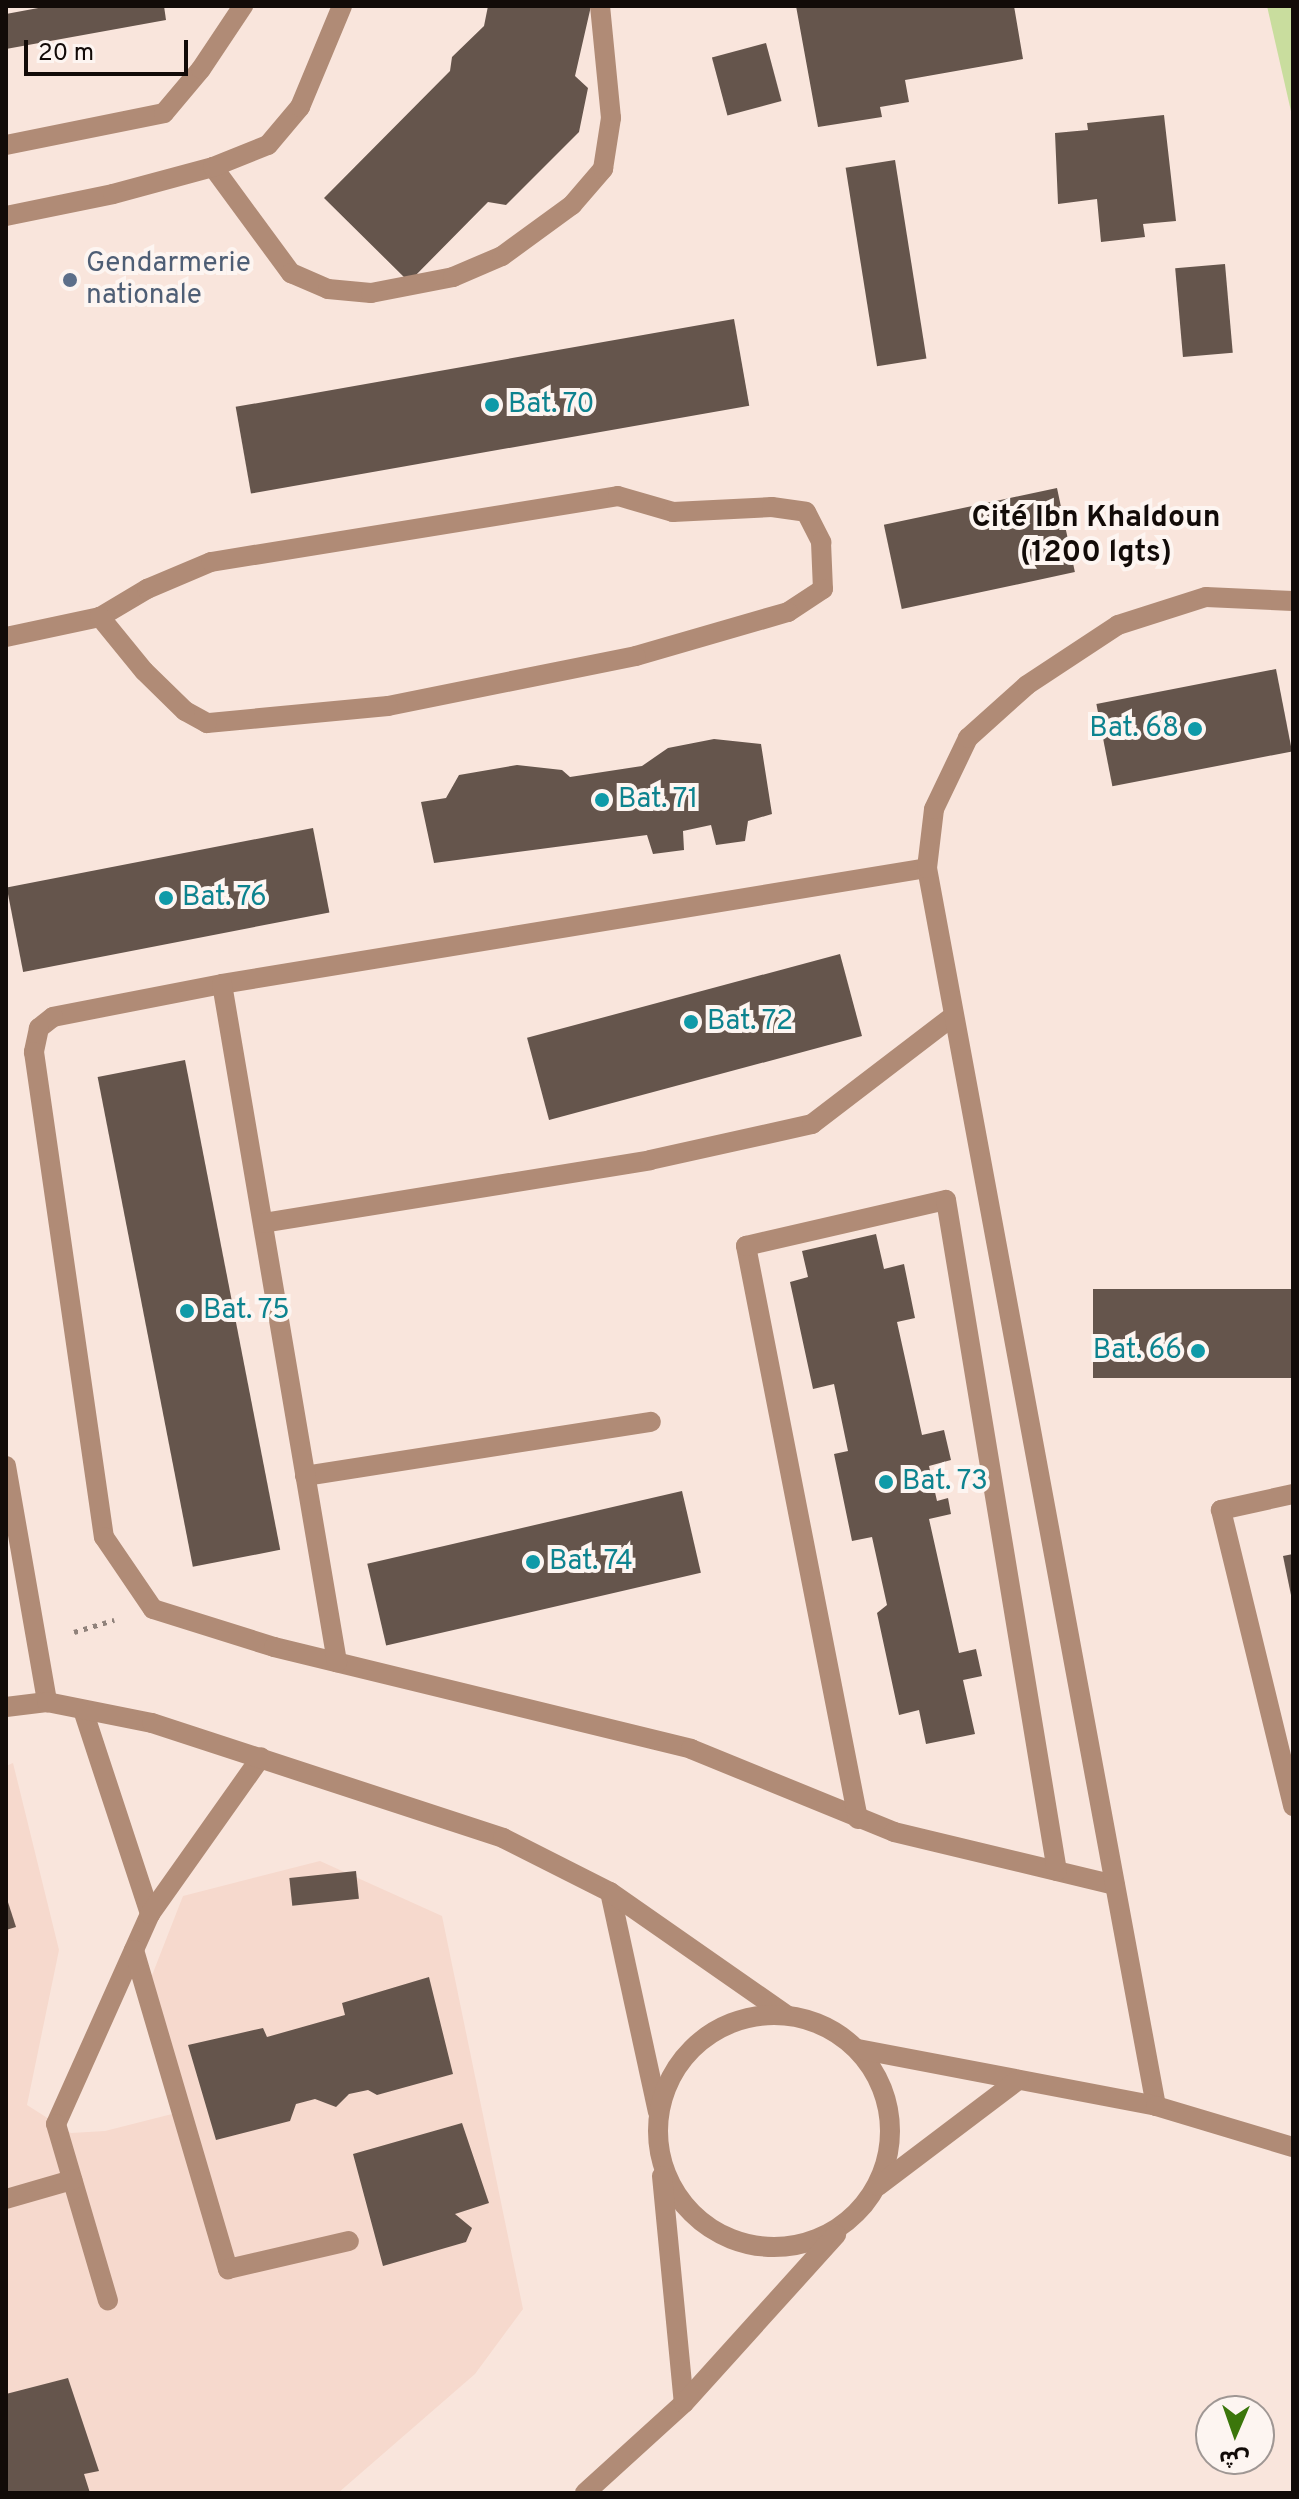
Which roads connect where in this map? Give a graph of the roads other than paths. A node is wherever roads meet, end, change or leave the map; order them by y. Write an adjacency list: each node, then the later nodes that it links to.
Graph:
1 (243, 6): 4 (street)
2 (342, 6): 5 (street)
3 (600, 6): 5 (street)
4 (6, 145)
5 (213, 167): 6 (street)
6 (6, 216)
7 (1293, 601): 10 (street)
8 (100, 617): 8 (street); 9 (street)
9 (6, 637)
10 (927, 868): 11 (street); 12 (street)
11 (222, 984): 13 (street); 18 (street)
12 (952, 1017): 13 (street); 26 (street)
13 (263, 1223): 16 (street)
14 (651, 1422): 16 (street)
15 (6, 1466): 19 (street)
16 (305, 1476): 18 (street)
17 (1293, 1494): 23 (street)
18 (337, 1662): 24 (street)
19 (47, 1702): 20 (street); 21 (street)
20 (6, 1707)
21 (83, 1710): 22 (street); 28 (street)
22 (261, 1757): 27 (street); 28 (street)
23 (1293, 1806)
24 (858, 1819): 25 (street); 25 (street)
25 (1057, 1871): 26 (street)
26 (1115, 1885): 33 (street)
27 (610, 1892): 30 (street); 34 (street)
28 (150, 1914): 29 (street)
29 (134, 1950): 37 (street); 41 (street)
30 (786, 2015): 31 (street); 34 (street)
31 (858, 2049): 32 (street); 38 (street)
32 (1018, 2080): 33 (street); 38 (street)
33 (1156, 2106): 35 (street)
34 (658, 2112): 36 (street)
35 (1293, 2147)
36 (659, 2152): 40 (street); 43 (street)
37 (72, 2180): 39 (street); 42 (street)
38 (877, 2187): 40 (street)
39 (6, 2199)
40 (851, 2219): 43 (street)
41 (349, 2241)
42 (108, 2301)
43 (684, 2403): 44 (street)
44 (585, 2493)

